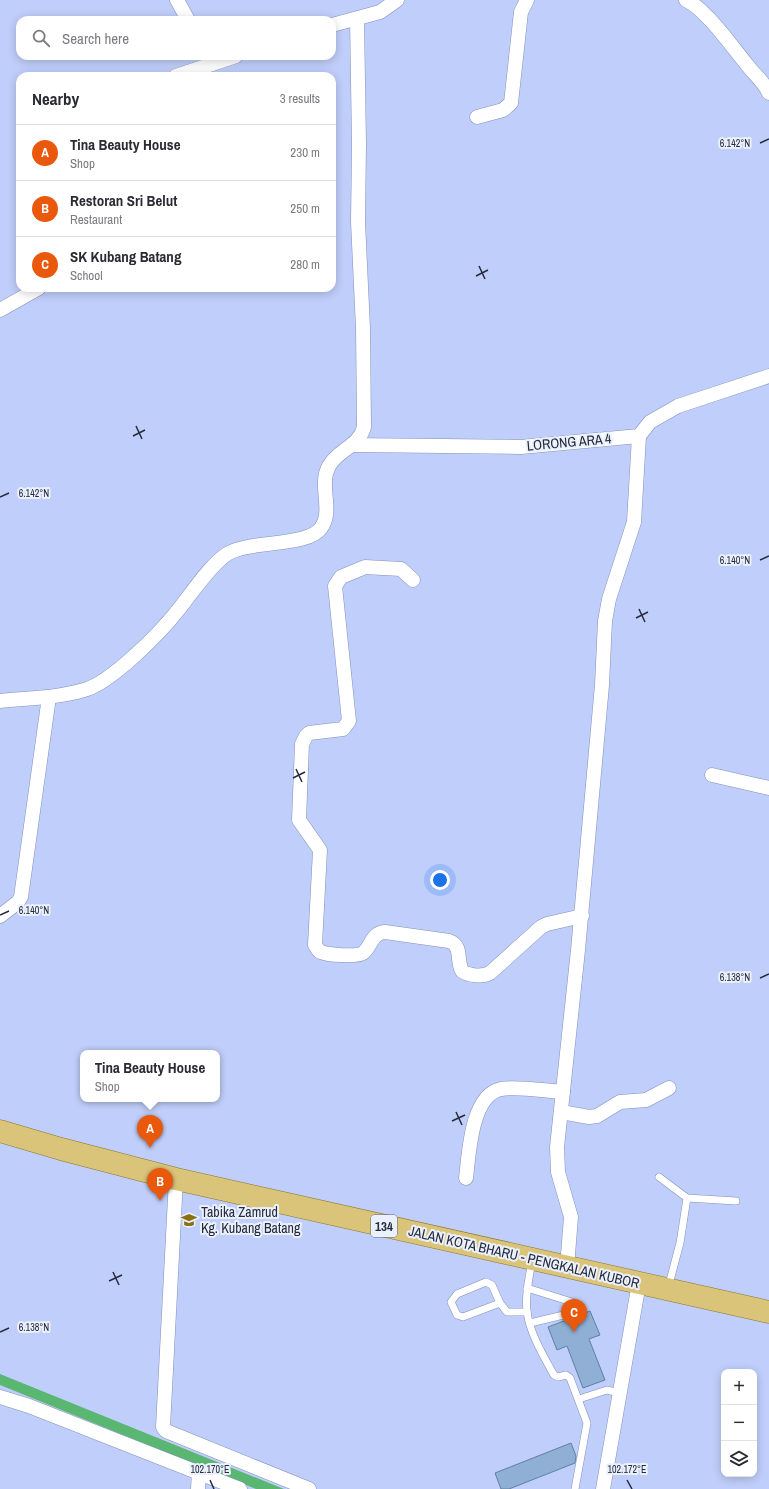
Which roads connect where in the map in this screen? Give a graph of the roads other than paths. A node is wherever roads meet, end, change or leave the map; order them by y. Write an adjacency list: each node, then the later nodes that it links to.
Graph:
1 (177, 0): 5 (street)
2 (397, 0): 6 (street)
3 (527, 0): 11 (street)
4 (686, 0): 10 (street)
5 (186, 16)
6 (357, 19): 7 (street); 16 (street)
7 (336, 24)
8 (210, 60): 9 (street)
9 (184, 72)
10 (769, 93)
11 (477, 117)
12 (32, 292): 13 (street)
13 (0, 310)
14 (769, 376): 15 (street)
15 (639, 436): 16 (street, LORONG ARA 4); 23 (street)
16 (352, 446): 18 (street)
17 (413, 580): 23 (street)
18 (49, 697): 19 (street); 22 (street)
19 (0, 701)
20 (712, 774): 21 (street)
21 (769, 788)
22 (0, 916)
23 (582, 916): 25 (street)
24 (670, 1088): 26 (street)
25 (563, 1092): 26 (street); 29 (street)
26 (560, 1112): 34 (street)
27 (0, 1131): 30 (main road, JALAN KOTA BHARU - PENGKALAN KUBOR / 134)
28 (659, 1177): 31 (lane)
29 (466, 1178)
30 (176, 1179): 33 (main road, JALAN KOTA BHARU - PENGKALAN KUBOR / 134); 48 (street)
31 (687, 1198): 32 (lane); 37 (lane)
32 (736, 1201)
33 (532, 1259): 34 (main road, JALAN KOTA BHARU - PENGKALAN KUBOR / 134); 36 (lane)
34 (567, 1267): 35 (main road, JALAN KOTA BHARU - PENGKALAN KUBOR / 134)
35 (639, 1284): 37 (main road, JALAN KOTA BHARU - PENGKALAN KUBOR / 134); 42 (street)
36 (527, 1288): 39 (lane); 41 (lane)
37 (667, 1290): 40 (main road, JALAN KOTA BHARU - PENGKALAN KUBOR / 134)
38 (500, 1302): 38 (lane); 39 (lane)
39 (527, 1312): 41 (lane)
40 (769, 1312)
41 (530, 1324): 44 (lane)
42 (619, 1393): 44 (lane); 50 (street)
43 (0, 1398): 45 (street)
44 (579, 1400): 49 (lane)
45 (199, 1472): 46 (street); 47 (street)
46 (198, 1489)
47 (240, 1489)
48 (309, 1489)
49 (575, 1489)
50 (603, 1489)

